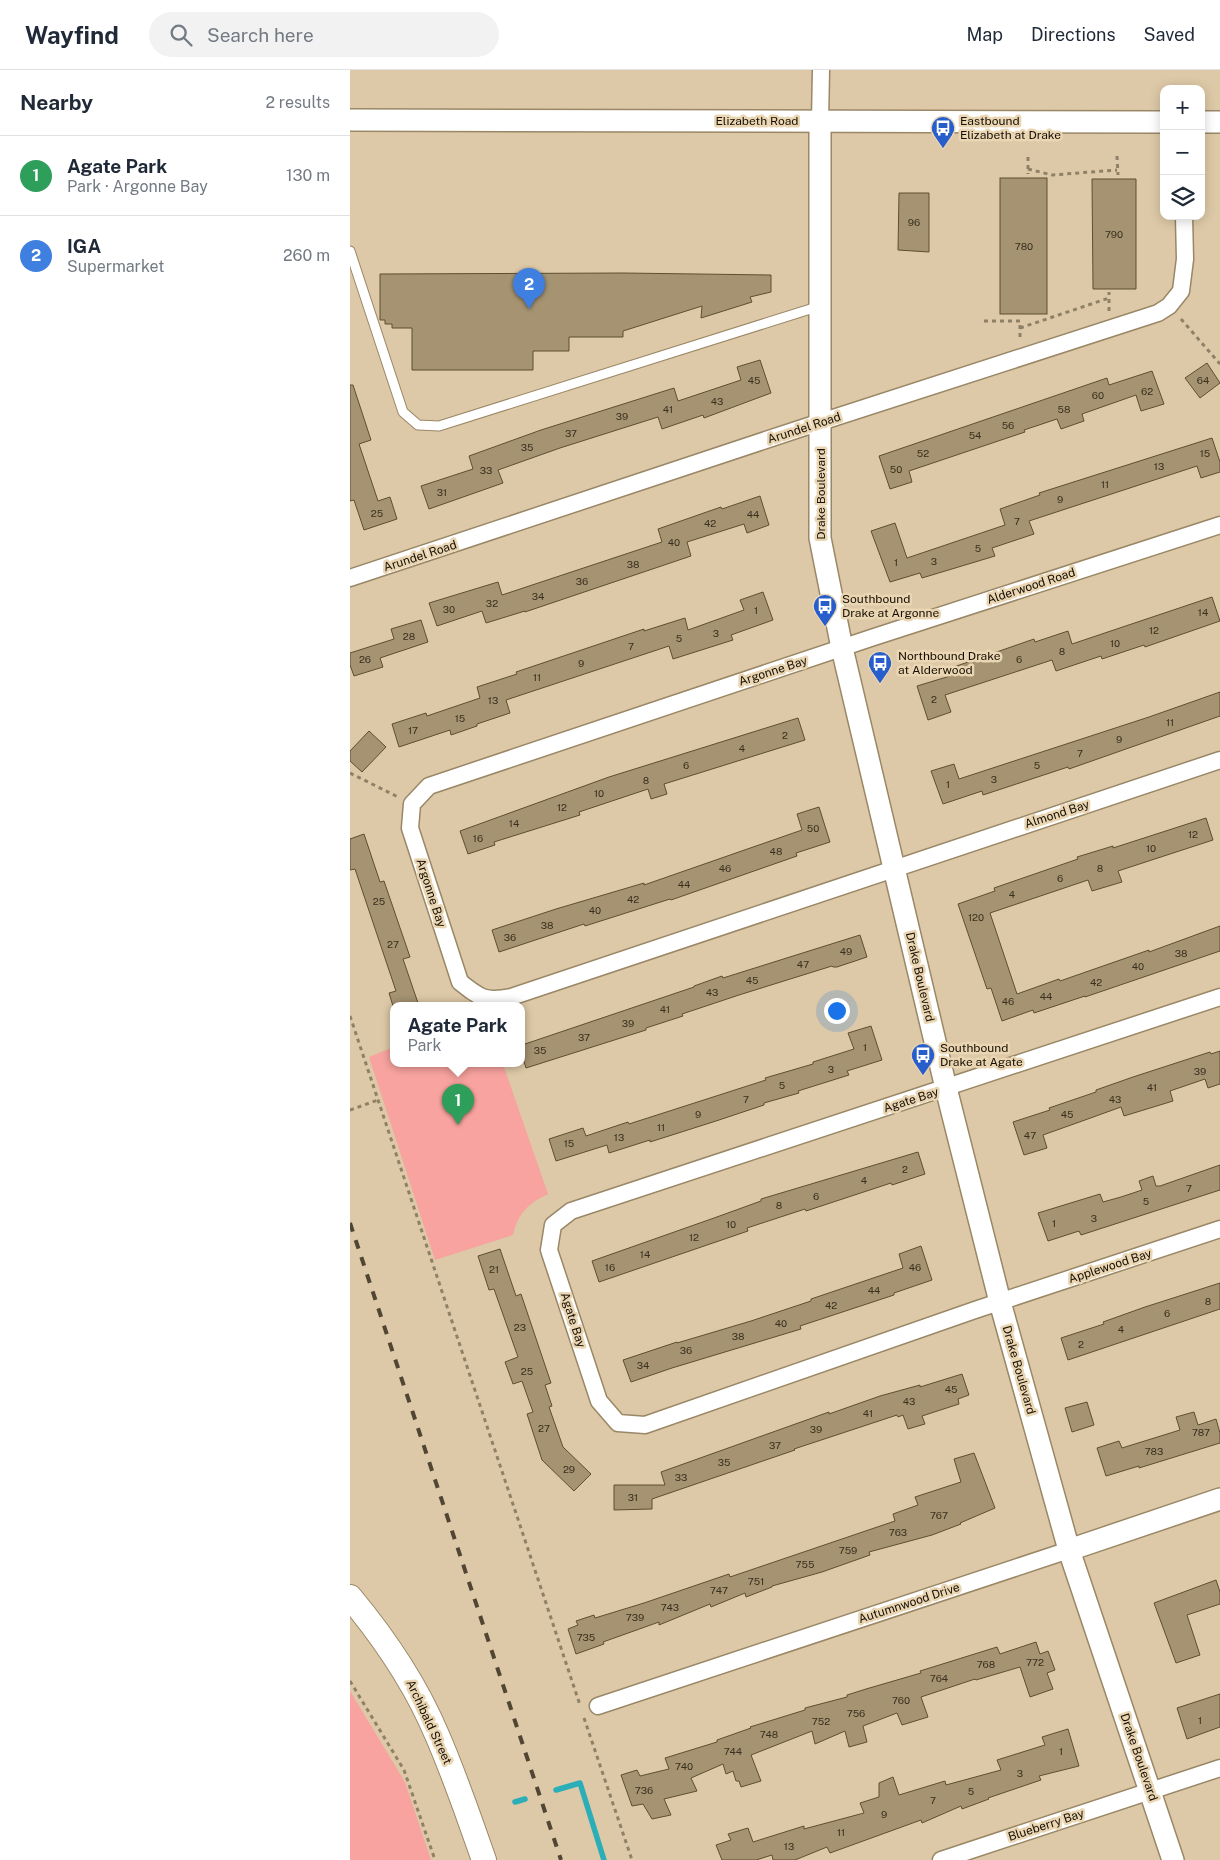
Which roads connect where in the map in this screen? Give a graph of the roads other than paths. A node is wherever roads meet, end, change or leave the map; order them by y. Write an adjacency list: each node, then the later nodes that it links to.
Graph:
1 (821, 70): 3 (street, Drake Boulevard)
2 (350, 120): 3 (street, Elizabeth Road)
3 (820, 121): 4 (street, Elizabeth Road); 9 (street, Drake Boulevard)
4 (1160, 122)
5 (1205, 122): 6 (street)
6 (1220, 122)
7 (1184, 220): 10 (street, Arundel Road)
8 (350, 251): 9 (lane)
9 (820, 306): 10 (street, Drake Boulevard)
10 (821, 422): 12 (street, Arundel Road); 13 (street, Drake Boulevard)
11 (1220, 525): 13 (street, Alderwood Road)
12 (350, 578)
13 (842, 648): 15 (street, Drake Boulevard); 15 (street, Argonne Bay)
14 (1220, 760): 15 (street, Almond Bay)
15 (894, 869): 17 (street, Drake Boulevard)
16 (1220, 997): 17 (street)
17 (946, 1088): 19 (street, Drake Boulevard); 19 (street, Agate Bay)
18 (1220, 1229): 19 (street, Applewood Bay)
19 (1000, 1302): 21 (street, Drake Boulevard)
20 (1220, 1499): 21 (street, Autumnwood Drive)
21 (1069, 1550): 23 (street, Autumnwood Drive); 25 (street, Drake Boulevard)
22 (350, 1597): 26 (main road, Archibald Street)
23 (598, 1706)
24 (1220, 1768): 25 (street, Blueberry Bay)
25 (1150, 1791): 27 (street, Blueberry Bay); 28 (street, Drake Boulevard)
26 (484, 1860)
27 (941, 1860)
28 (1173, 1860)

